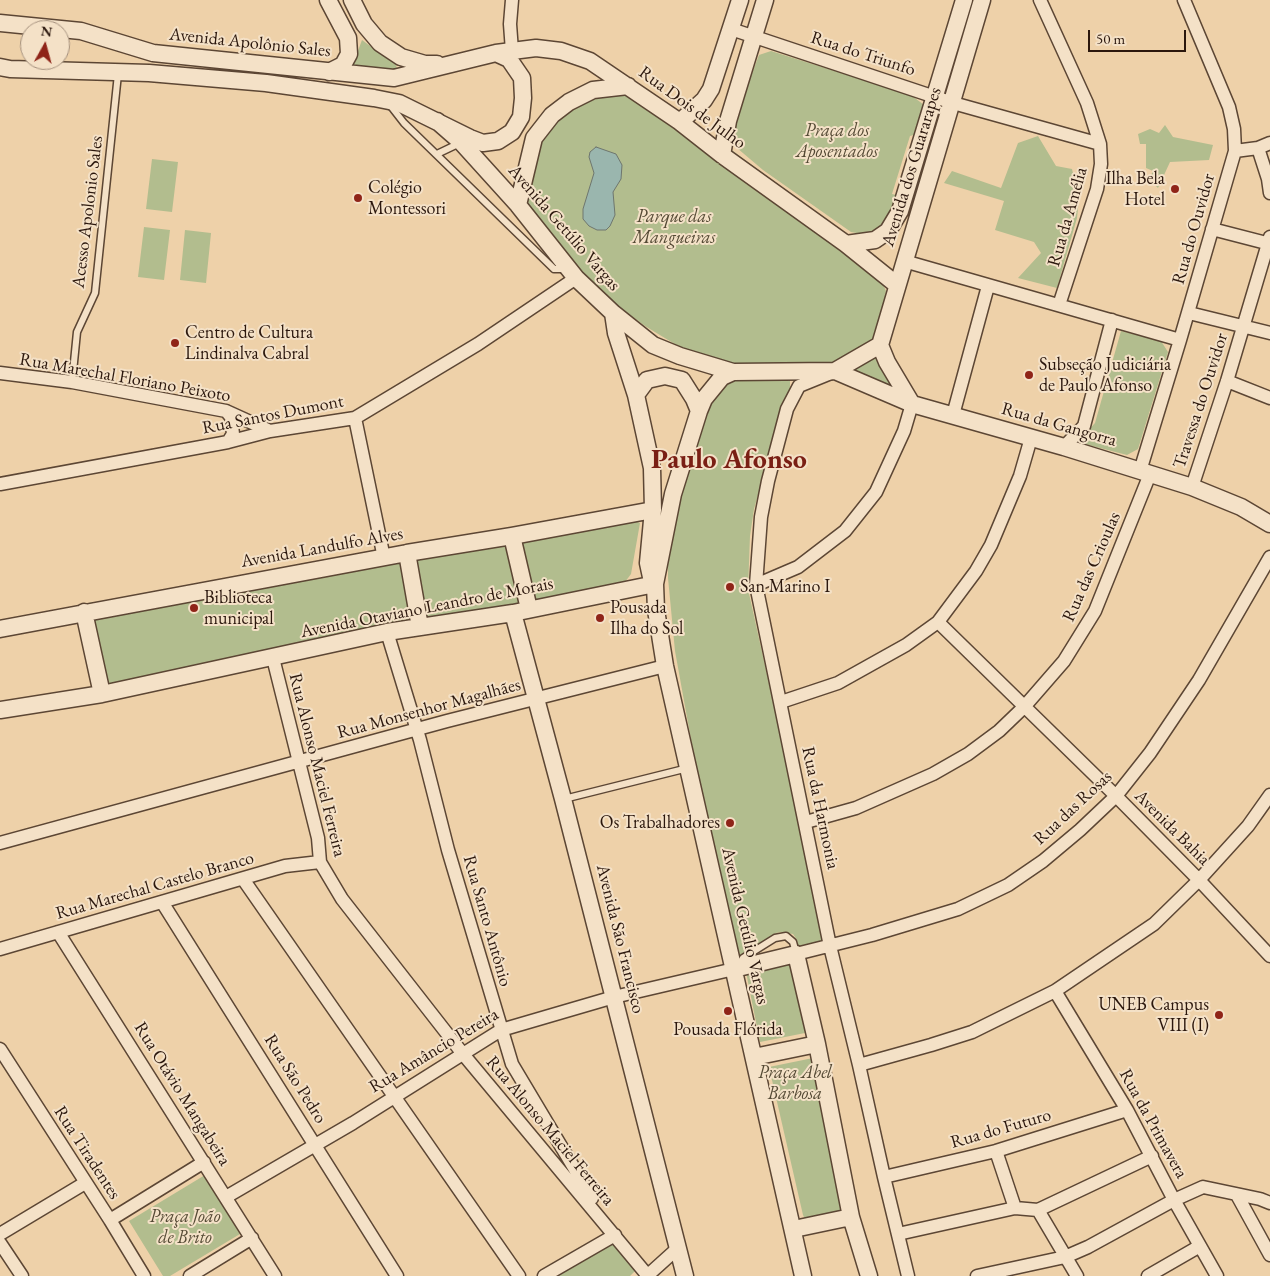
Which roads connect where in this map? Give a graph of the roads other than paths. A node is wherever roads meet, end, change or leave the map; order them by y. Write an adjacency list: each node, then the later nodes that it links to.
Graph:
1 (328, 0): 18 (street)
2 (352, 0): 15 (street)
3 (512, 0): 14 (street)
4 (740, 0): 12 (street)
5 (764, 0): 13 (street)
6 (964, 0): 21 (street, Avenida dos Guararapes)
7 (982, 0): 23 (street, Avenida dos Guararapes)
8 (1040, 0): 28 (street, Rua da Amélia)
9 (1184, 0): 30 (street, Rua do Ouvidor)
10 (5, 23): 11 (street); 18 (street, Avenida Apolônio Sales)
11 (20, 28)
12 (731, 29): 13 (street, Rua do Triunfo); 25 (street)
13 (753, 36): 21 (street, Rua do Triunfo); 32 (street)
14 (504, 52): 15 (street, Avenida Apolônio Sales); 20 (street, Rua Dois de Julho); 24 (street)
15 (452, 65): 18 (street, Avenida Apolônio Sales)
16 (20, 66): 17 (street)
17 (5, 68): 19 (street)
18 (329, 72)
19 (118, 73): 22 (street); 54 (lane, Acesso Apolonio Sales)
20 (628, 86): 25 (street, Rua Dois de Julho); 34 (street)
21 (936, 97): 23 (street, Rua do Triunfo); 37 (street, Avenida dos Guararapes)
22 (386, 100): 24 (street); 31 (lane)
23 (953, 103): 28 (street, Rua do Triunfo); 38 (street, Avenida dos Guararapes)
24 (437, 121): 26 (street, Avenida Getúlio Vargas)
25 (680, 122): 32 (street, Rua Dois de Julho)
26 (461, 142): 31 (lane); 34 (street, Avenida Getúlio Vargas)
27 (1270, 143): 29 (street)
28 (1100, 144): 42 (street, Rua da Amélia)
29 (1258, 148): 30 (street); 33 (street)
30 (1235, 151): 35 (street, Rua do Ouvidor)
31 (437, 154): 39 (lane)
32 (722, 155): 37 (street, Rua Dois de Julho)
33 (1270, 193)
34 (518, 205): 39 (street, Avenida Getúlio Vargas)
35 (1212, 229): 36 (street); 44 (street, Rua do Ouvidor)
36 (1270, 241): 46 (street, Travessa do Ouvidor)
37 (846, 244): 40 (street, Rua Dois de Julho)
38 (904, 261): 40 (street, Avenida dos Guararapes); 41 (street)
39 (573, 273): 43 (street, Avenida Getúlio Vargas); 61 (street, Rua Santos Dumont)
40 (897, 285): 49 (street, Avenida dos Guararapes)
41 (988, 286): 42 (street); 60 (street)
42 (1060, 305): 45 (street)
43 (613, 313): 51 (street, Rua da Gangorra); 55 (street, Avenida Getúlio Vargas)
44 (1188, 313): 46 (street, Travessa do Ouvidor); 48 (street, Rua do Ouvidor)
45 (1112, 320): 48 (street); 65 (street)
46 (1243, 326): 47 (street, Travessa do Ouvidor); 53 (street, Travessa do Ouvidor)
47 (1270, 333)
48 (1180, 340): 66 (street, Rua do Ouvidor)
49 (880, 345): 50 (street); 57 (street)
50 (836, 371): 51 (street, Rua da Gangorra); 57 (street, Rua da Gangorra); 76 (street, Rua da Harmonia)
51 (733, 372): 59 (street, Avenida Getúlio Vargas)
52 (0, 373): 54 (street, Rua Marechal Floriano Peixoto)
53 (1227, 381): 56 (street); 68 (street, Travessa do Ouvidor)
54 (72, 382): 58 (street, Rua Marechal Floriano Peixoto)
55 (636, 395): 59 (street); 69 (street, Avenida Getúlio Vargas)
56 (1270, 398)
57 (912, 404): 60 (street, Rua da Gangorra); 76 (street)
58 (226, 411): 62 (street, Rua Marechal Floriano Peixoto); 64 (street)
59 (699, 411): 75 (street, Avenida Getúlio Vargas)
60 (953, 415): 63 (street, Rua da Gangorra)
61 (355, 418): 62 (street, Rua Santos Dumont); 74 (street)
62 (270, 431): 64 (street, Rua Santos Dumont)
63 (1031, 438): 65 (street, Rua da Gangorra); 79 (street)
64 (228, 442): 67 (street, Rua Santos Dumont)
65 (1064, 447): 66 (street, Rua da Gangorra)
66 (1145, 472): 68 (street, Rua da Gangorra); 88 (street, Rua das Crioulas)
67 (0, 484)
68 (1192, 487): 70 (street, Rua da Gangorra)
69 (653, 510): 71 (street, Avenida Landulfo Alves); 75 (street, Avenida Getúlio Vargas)
70 (1270, 524)
71 (512, 536): 72 (street, Avenida Landulfo Alves); 77 (street, Avenida São Francisco)
72 (407, 553): 74 (street, Avenida Landulfo Alves); 80 (street)
73 (1270, 557): 94 (street, Rua das Rosas)
74 (384, 558): 78 (street, Avenida Landulfo Alves)
75 (655, 584): 77 (street, Avenida Otaviano Leandro de Morais); 84 (street, Avenida Getúlio Vargas)
76 (756, 585): 87 (street, Rua da Harmonia)
77 (521, 611): 80 (street, Avenida Otaviano Leandro de Morais); 86 (street, Avenida São Francisco)
78 (84, 612): 81 (street, Avenida Landulfo Alves); 85 (street)
79 (938, 622): 87 (street); 88 (street, Avenida Bahia)
80 (420, 627): 82 (street, Avenida Otaviano Leandro de Morais)
81 (0, 629)
82 (387, 632): 83 (street, Avenida Otaviano Leandro de Morais); 90 (street, Rua Santo Antônio)
83 (273, 658): 85 (street, Avenida Otaviano Leandro de Morais); 91 (street, Rua Alonso Maciel Ferreira)
84 (665, 666): 86 (street, Rua Monsenhor Magalhães); 92 (street, Avenida Getúlio Vargas)
85 (102, 694): 89 (street, Avenida Otaviano Leandro de Morais)
86 (536, 699): 90 (street, Rua Monsenhor Magalhães); 95 (street, Avenida São Francisco)
87 (781, 702): 96 (street, Rua da Harmonia)
88 (1024, 706): 94 (street, Avenida Bahia); 96 (street, Rua das Crioulas)
89 (0, 710)
90 (416, 730): 91 (street, Rua Monsenhor Magalhães); 110 (street, Rua Santo Antônio)
91 (299, 761): 97 (street, Rua Monsenhor Magalhães); 98 (street, Rua Alonso Maciel Ferreira)
92 (689, 768): 95 (lane); 107 (street, Avenida Getúlio Vargas)
93 (1270, 795): 100 (street)
94 (1116, 796): 100 (street, Avenida Bahia); 103 (street, Rua das Rosas)
95 (563, 799): 109 (street, Avenida São Francisco)
96 (806, 822): 103 (street, Rua da Harmonia)
97 (0, 843)
98 (320, 862): 99 (street, Rua Marechal Castelo Branco); 113 (street, Rua Alonso Maciel Ferreira)
99 (243, 879): 101 (street, Rua Marechal Castelo Branco); 116 (street)
100 (1199, 880): 105 (street, Avenida Bahia); 108 (street)
101 (162, 902): 102 (street, Rua Marechal Castelo Branco); 118 (street, Rua São Pedro)
102 (58, 932): 104 (street, Rua Marechal Castelo Branco); 121 (street, Rua Otávio Mangabeira)
103 (830, 946): 106 (street, Rua das Rosas); 115 (street, Rua da Harmonia)
104 (0, 949)
105 (1269, 953)
106 (796, 954): 107 (street, Rua Amâncio Pereira); 111 (street)
107 (735, 969): 109 (street, Rua Amâncio Pereira); 114 (street, Avenida Getúlio Vargas)
108 (1055, 991): 115 (street); 117 (street, Rua da Primavera)
109 (614, 997): 110 (street, Rua Amâncio Pereira); 139 (street, Avenida São Francisco)
110 (501, 1030): 113 (street, Rua Amâncio Pereira); 133 (street, Rua Santo Antônio)
111 (817, 1044): 114 (street); 130 (street)
112 (0, 1049): 123 (street, Rua Tiradentes)
113 (463, 1054): 116 (street, Rua Amâncio Pereira); 133 (street, Rua Alonso Maciel Ferreira)
114 (754, 1057): 132 (street, Avenida Getúlio Vargas)
115 (859, 1065): 122 (street, Rua da Harmonia)
116 (394, 1096): 118 (street, Rua Amâncio Pereira); 147 (street)
117 (1127, 1110): 119 (street, Rua do Futuro); 120 (street, Rua da Primavera)
118 (316, 1146): 125 (street, Rua Amâncio Pereira); 146 (street, Rua São Pedro)
119 (996, 1151): 122 (street, Rua do Futuro); 128 (street)
120 (1152, 1156): 126 (street, Rua da Primavera); 129 (street)
121 (204, 1162): 125 (street, Rua Otávio Mangabeira); 131 (street)
122 (884, 1177): 135 (street, Rua da Harmonia)
123 (85, 1183): 131 (street, Rua Tiradentes); 134 (street)
124 (1237, 1195): 126 (street); 127 (street); 140 (street)
125 (226, 1197): 136 (street, Rua Otávio Mangabeira)
126 (1174, 1200): 138 (street, Rua da Primavera); 141 (street)
127 (1270, 1203)
128 (1016, 1208): 129 (street); 135 (street)
129 (1038, 1210): 141 (street)
130 (851, 1217): 132 (street); 152 (street)
131 (110, 1220): 143 (street, Rua Tiradentes)
132 (794, 1229): 151 (street, Avenida Getúlio Vargas)
133 (612, 1232): 148 (street); 149 (street, Rua Alonso Maciel Ferreira)
134 (0, 1234)
135 (898, 1234): 153 (street, Rua da Harmonia)
136 (252, 1238): 144 (street); 145 (street, Rua Otávio Mangabeira)
137 (0, 1243): 142 (street)
138 (1200, 1246): 156 (street); 157 (street, Rua da Primavera)
139 (678, 1248): 149 (street); 150 (street, Avenida São Francisco)
140 (1270, 1255)
141 (1065, 1257): 154 (street); 155 (street)
142 (22, 1276)
143 (144, 1276)
144 (190, 1276)
145 (275, 1276)
146 (397, 1276)
147 (519, 1276)
148 (544, 1276)
149 (648, 1276)
150 (685, 1276)
151 (803, 1276)
152 (870, 1276)
153 (908, 1276)
154 (977, 1276)
155 (1077, 1276)
156 (1148, 1276)
157 (1217, 1276)

